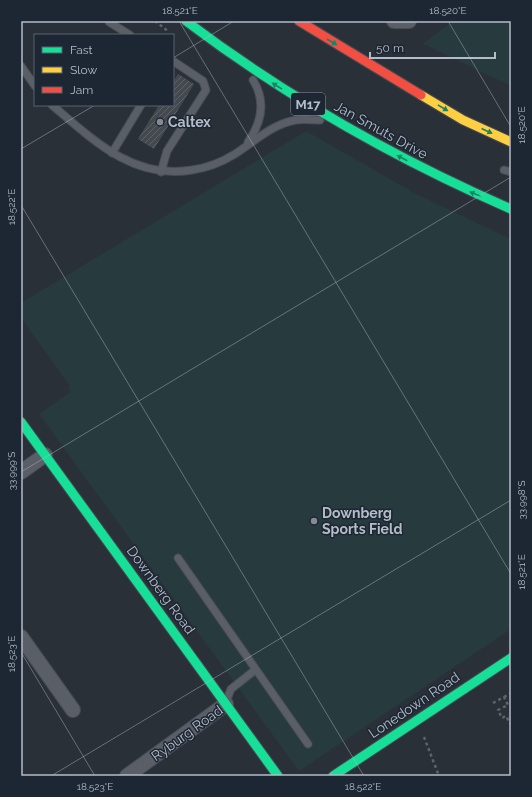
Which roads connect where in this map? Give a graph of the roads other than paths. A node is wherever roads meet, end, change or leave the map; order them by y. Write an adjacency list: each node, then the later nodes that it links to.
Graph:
1 (186, 21): 8 (street, Jan Smuts Drive / M17)
2 (299, 21): 14 (street, one-way to 14)
3 (394, 21): 4 (street)
4 (409, 21)
5 (109, 22): 6 (lane)
6 (128, 34)
7 (174, 62): 17 (lane)
8 (244, 64): 13 (street, Jan Smuts Drive / M17, one-way to 8); 15 (lane)
9 (21, 66): 10 (lane)
10 (34, 85)
11 (53, 106): 16 (lane)
12 (140, 106): 16 (lane)
13 (336, 121): 15 (lane); 18 (street, Jan Smuts Drive / M17, one-way to 13)
14 (511, 142)
15 (246, 145): 17 (lane)
16 (112, 153): 17 (lane)
17 (161, 172)
18 (511, 209)
19 (21, 422): 20 (street, Downberg Road)
20 (45, 455): 21 (street); 26 (street, Downberg Road)
21 (21, 472)
22 (178, 558): 25 (lane)
23 (21, 637): 27 (street)
24 (511, 658): 31 (street, Lonedown Road)
25 (255, 670): 26 (lane); 28 (lane)
26 (226, 704): 29 (street, Ryburg Road); 30 (street, Downberg Road)
27 (73, 710)
28 (308, 744)
29 (127, 776)
30 (278, 776)
31 (333, 776)

